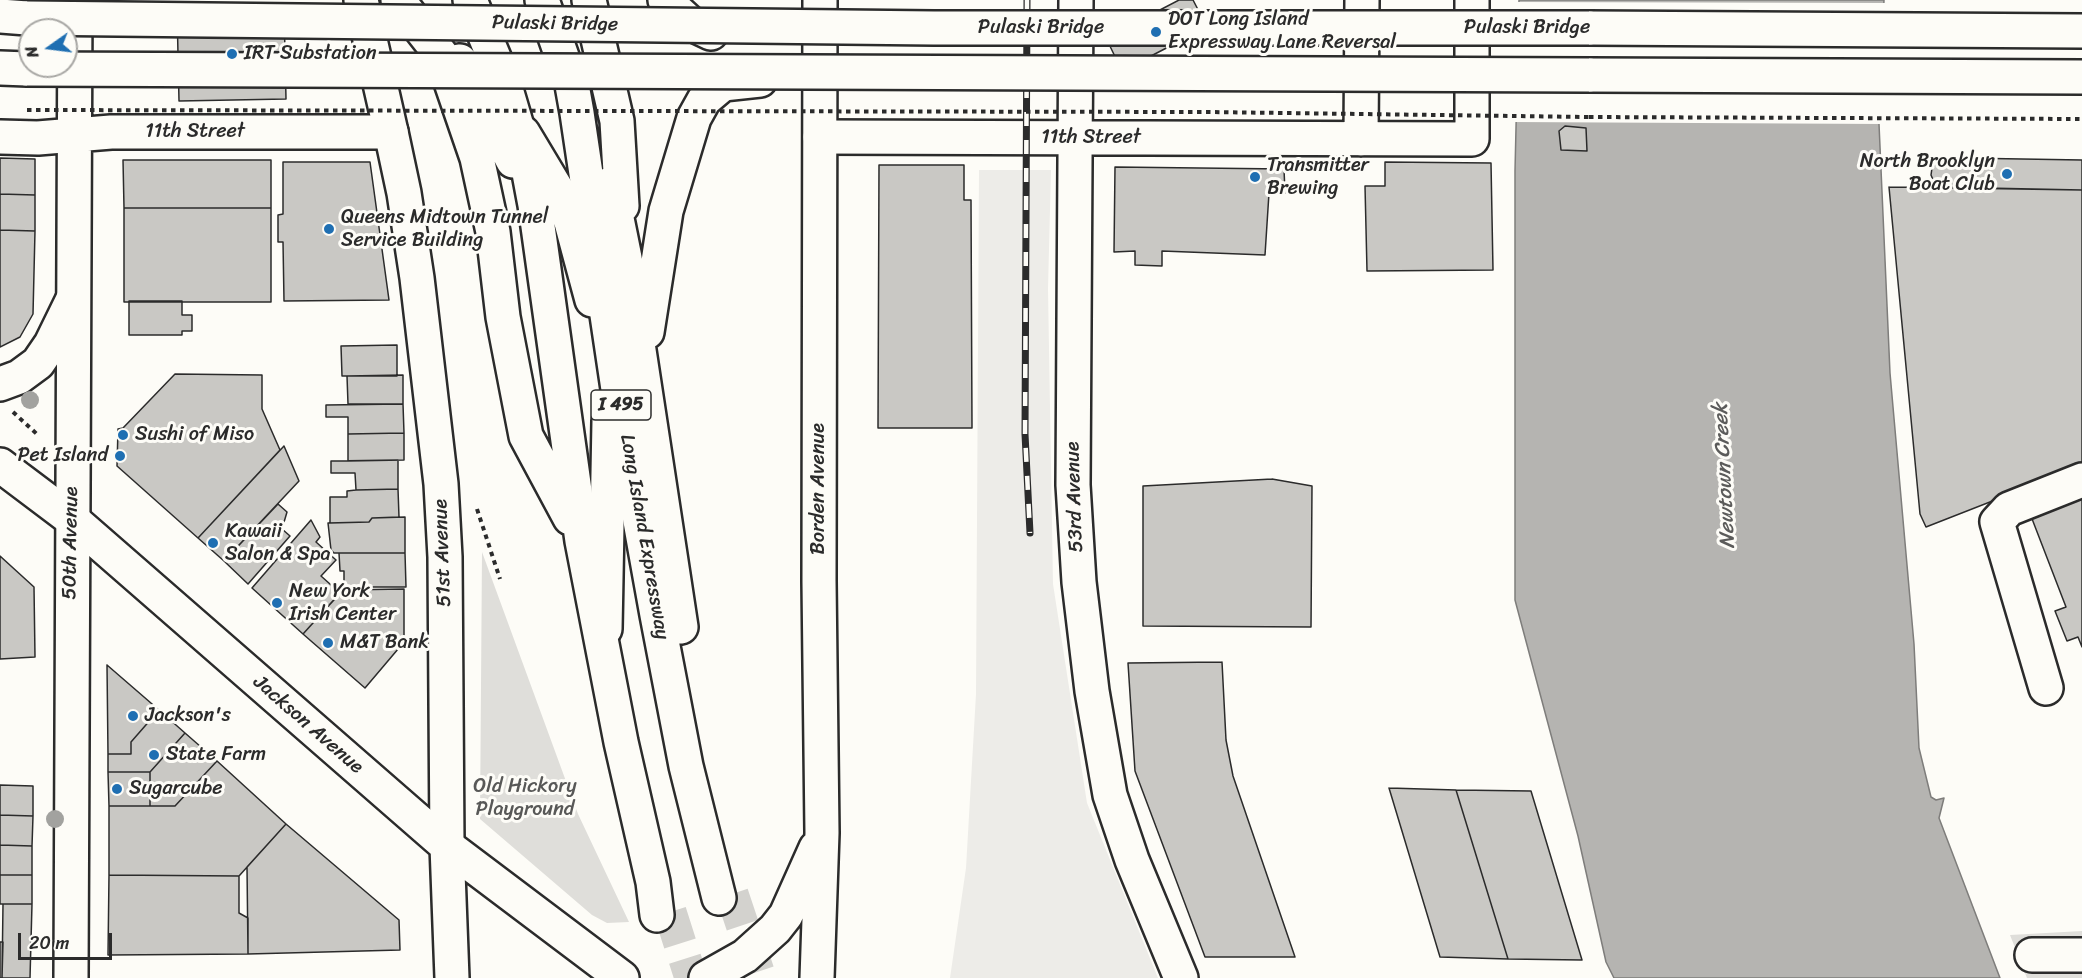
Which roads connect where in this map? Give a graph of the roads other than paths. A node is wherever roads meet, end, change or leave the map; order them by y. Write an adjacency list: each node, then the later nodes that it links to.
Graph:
1 (75, 0): 22 (main road, 50th Avenue)
2 (361, 0): 21 (main road, 51st Avenue)
3 (398, 0): 38 (main road)
4 (421, 0): 28 (main road)
5 (470, 0): 20 (main road, I 495)
6 (542, 0): 27 (main road, Long Island Expressway / I 495)
7 (560, 0): 29 (main road, Long Island Expressway / I 495)
8 (589, 0): 29 (main road)
9 (665, 0): 16 (main road)
10 (820, 0): 16 (main road, Borden Avenue)
11 (1076, 0): 25 (main road, 53rd Avenue)
12 (1362, 0): 26 (main road)
13 (1472, 0): 26 (main road, 11th Street)
14 (9, 18): 15 (main road, Pulaski Bridge, bridge)
15 (2082, 31)
16 (820, 39): 19 (main road, Borden Avenue)
17 (13, 68): 18 (main road, bridge)
18 (2082, 77)
19 (820, 81): 24 (main road, Borden Avenue); 32 (main road)
20 (516, 121): 28 (main road, I 495); 30 (main road)
21 (391, 132): 22 (main road, 11th Street); 43 (main road, 51st Avenue)
22 (74, 135): 23 (main road, 11th Street); 31 (main road, 50th Avenue)
23 (0, 137)
24 (820, 137): 25 (main road, 11th Street); 42 (main road, Borden Avenue)
25 (1075, 138): 26 (main road, 11th Street); 52 (main road, 53rd Avenue)
26 (1361, 139)
27 (591, 194): 30 (main road); 39 (main road, Long Island Expressway / I 495)
28 (535, 206): 38 (main road, I 495)
29 (625, 258): 32 (main road, Long Island Expressway / I 495)
30 (592, 299): 34 (main road)
31 (73, 300): 33 (main road); 37 (main road, 50th Avenue)
32 (642, 370): 39 (main road, Long Island Expressway / I 495)
33 (4, 395)
34 (609, 421): 39 (main road); 40 (main road)
35 (0, 465): 37 (main road, Jackson Avenue)
36 (2082, 480): 41 (main road)
37 (73, 520): 43 (main road, Jackson Avenue); 47 (main road, 50th Avenue)
38 (582, 541): 40 (main road, I 495)
39 (657, 615)
40 (604, 660): 44 (main road, I 495)
41 (2046, 688)
42 (822, 833): 50 (main road); 51 (main road, Borden Avenue)
43 (447, 846): 48 (main road, 51st Avenue); 49 (main road, Jackson Avenue)
44 (663, 914)
45 (2032, 955): 46 (main road)
46 (2082, 955)
47 (71, 978)
48 (452, 978)
49 (622, 978)
50 (706, 978)
51 (817, 978)
52 (1182, 978)

